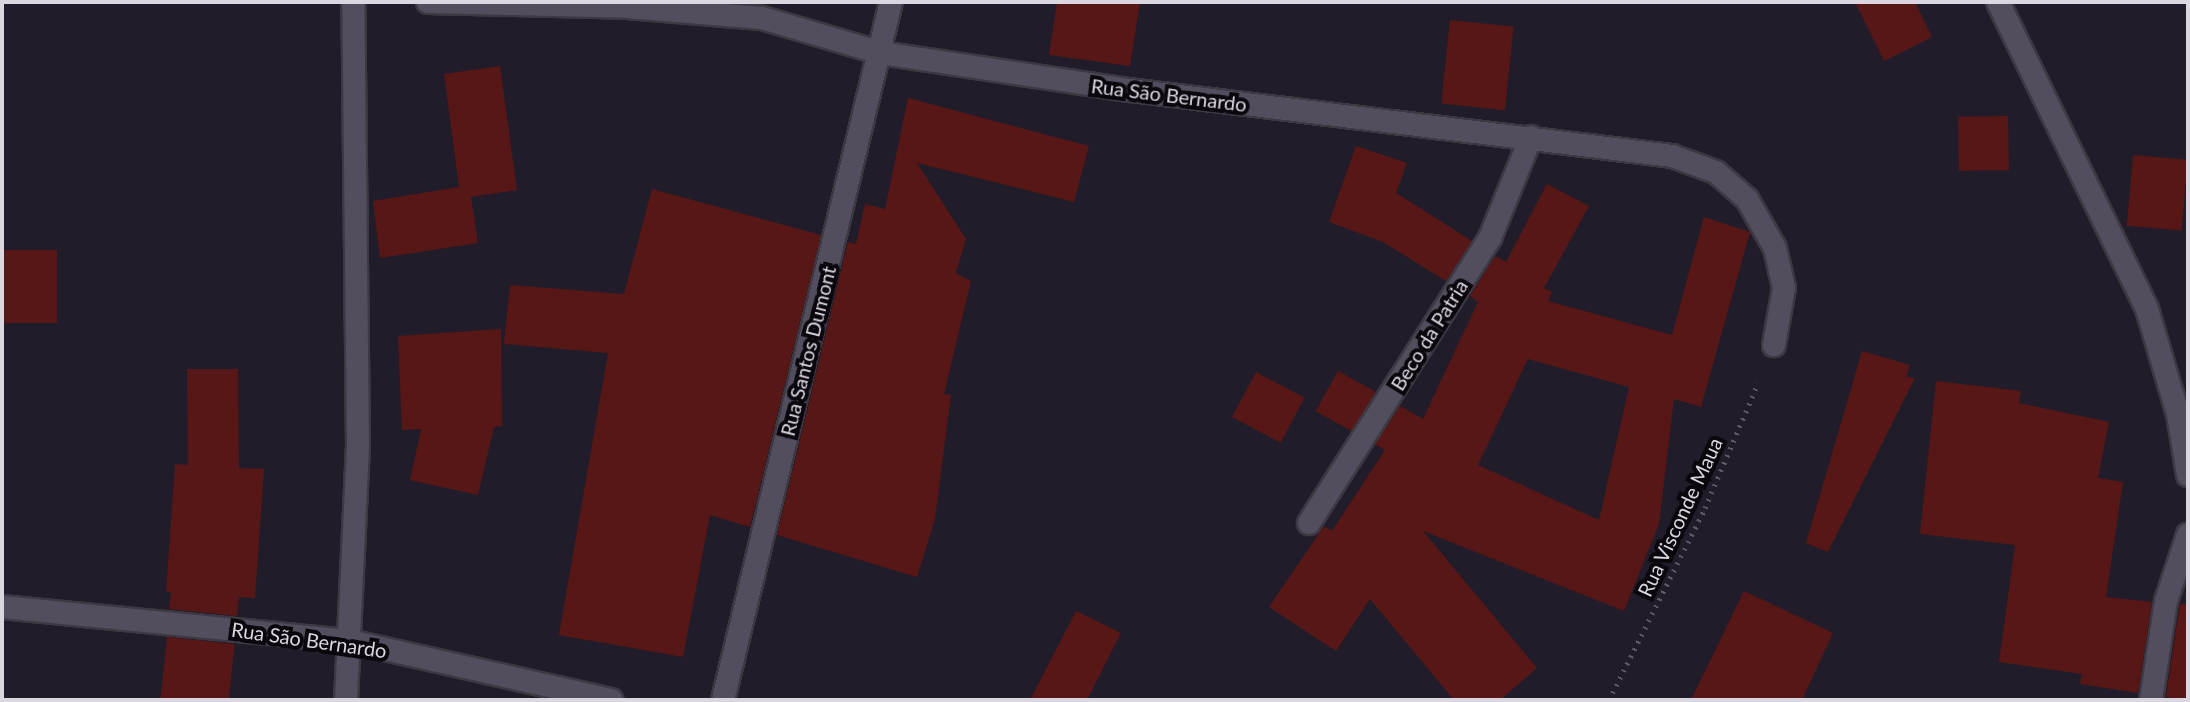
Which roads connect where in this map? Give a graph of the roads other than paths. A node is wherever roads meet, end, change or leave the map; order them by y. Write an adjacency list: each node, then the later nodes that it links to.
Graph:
1 (353, 2): 12 (street)
2 (428, 2): 5 (street, Rua São Bernardo)
3 (891, 2): 5 (street, Rua Santos Dumont)
4 (1998, 2): 8 (street)
5 (881, 53): 6 (street, Rua São Bernardo); 15 (street, Rua Santos Dumont)
6 (1531, 137): 7 (street, Rua São Bernardo); 9 (street, Beco da Patria)
7 (1774, 345)
8 (2188, 475)
9 (1309, 523)
10 (2188, 535): 16 (street)
11 (2, 607): 12 (street, Rua São Bernardo)
12 (349, 641): 13 (street); 14 (street, Rua São Bernardo)
13 (346, 700)
14 (611, 700)
15 (723, 700)
16 (2151, 700)

